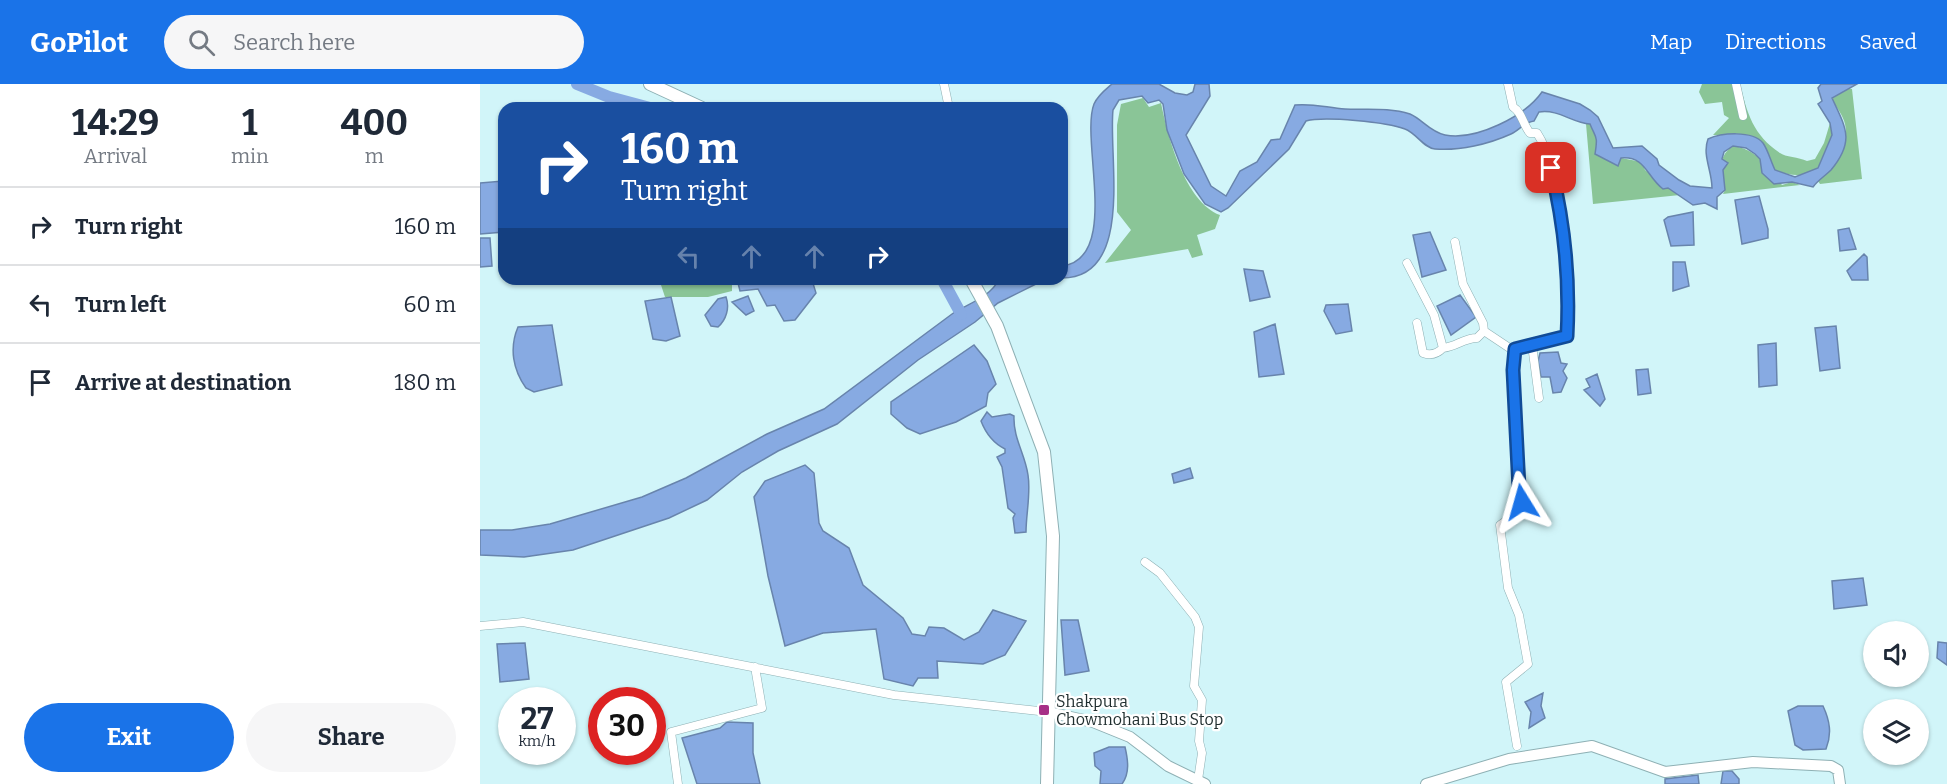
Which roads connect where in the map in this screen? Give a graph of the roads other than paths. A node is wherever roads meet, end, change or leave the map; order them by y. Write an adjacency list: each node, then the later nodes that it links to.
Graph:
1 (650, 84): 5 (highway)
2 (944, 84): 6 (street)
3 (1508, 84): 13 (street)
4 (1736, 84): 7 (street)
5 (689, 102)
6 (947, 102)
7 (1743, 116)
8 (1455, 242): 12 (street)
9 (1407, 263): 14 (street)
10 (973, 285): 20 (highway)
11 (1417, 323): 14 (street)
12 (1484, 331): 14 (street); 15 (street)
13 (1532, 345): 15 (street); 16 (street)
14 (1443, 348)
15 (1514, 351): 21 (street)
16 (1539, 398)
17 (1145, 562): 22 (street)
18 (480, 627): 19 (street)
19 (755, 667): 20 (street); 23 (street)
20 (1048, 712): 22 (main road); 24 (highway)
21 (1517, 746)
22 (1202, 782)
23 (678, 784)
24 (1047, 784)
25 (1426, 784): 26 (main road)
26 (1840, 784)

